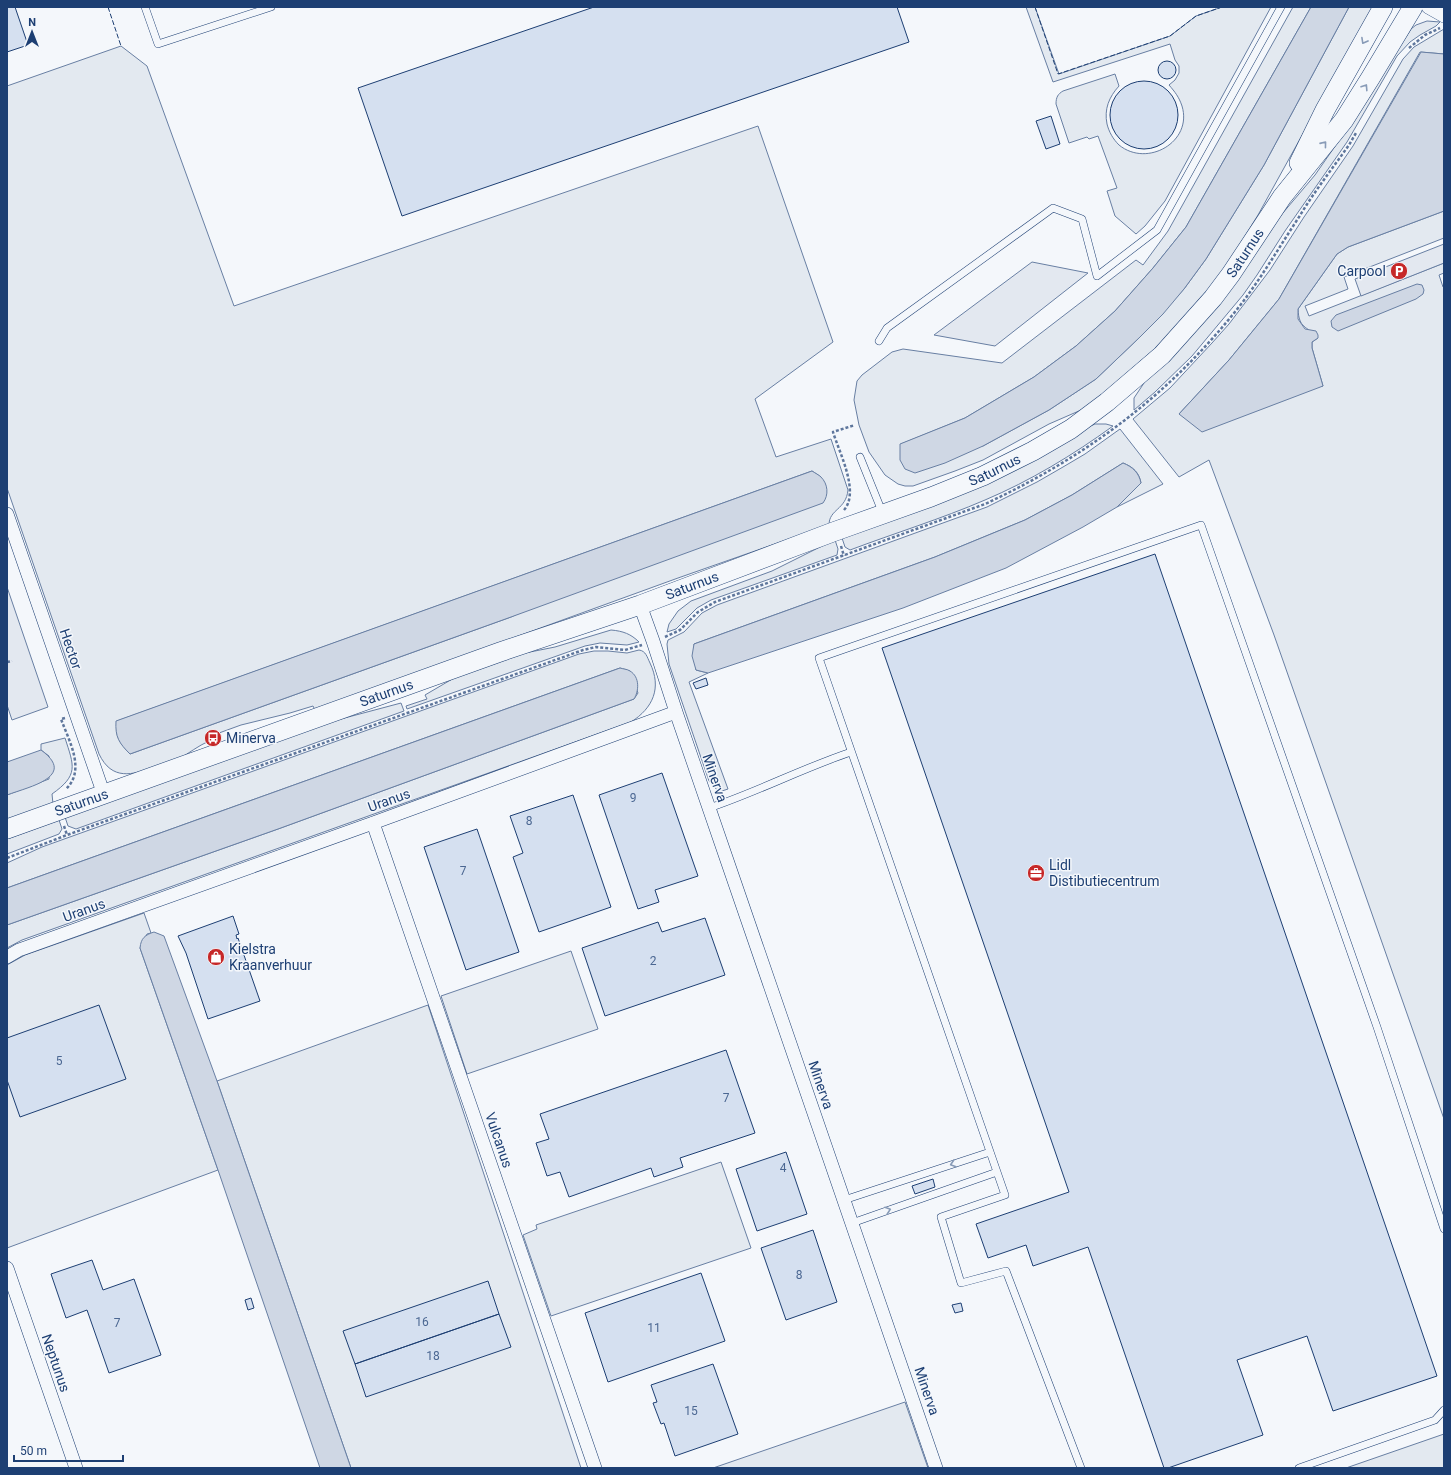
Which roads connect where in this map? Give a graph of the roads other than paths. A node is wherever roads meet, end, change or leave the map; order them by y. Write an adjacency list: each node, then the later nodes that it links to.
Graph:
1 (145, 7): 2 (lane)
2 (271, 7)
3 (1281, 7): 9 (lane)
4 (1383, 7): 8 (main road, Saturnus, one-way to 8)
5 (1413, 7): 8 (main road, Saturnus, one-way to 5)
6 (1428, 7): 7 (street)
7 (1443, 20)
8 (1282, 196): 12 (main road, Saturnus)
9 (879, 341)
10 (860, 457): 12 (lane)
11 (7, 514): 16 (street, Hector)
12 (883, 514): 13 (main road, Saturnus)
13 (640, 604): 14 (street); 16 (main road, Saturnus)
14 (676, 712): 17 (street, Minerva); 18 (street, Uranus)
15 (851, 752): 17 (lane); 21 (lane); 25 (lane)
16 (104, 794): 19 (main road, Saturnus)
17 (709, 808): 23 (street, Minerva)
18 (373, 823): 20 (street, Uranus); 29 (street, Vulcanus)
19 (7, 829)
20 (7, 957)
21 (990, 1152): 22 (lane); 23 (lane, one-way to 23)
22 (997, 1172): 24 (lane, one-way to 22); 31 (lane)
23 (844, 1200): 24 (street, Minerva)
24 (852, 1223): 30 (street, Minerva)
25 (1444, 1229)
26 (7, 1268): 28 (street, Neptunus)
27 (1444, 1410): 32 (lane)
28 (76, 1468)
29 (595, 1468)
30 (936, 1468)
31 (1081, 1468)
32 (1299, 1468)

